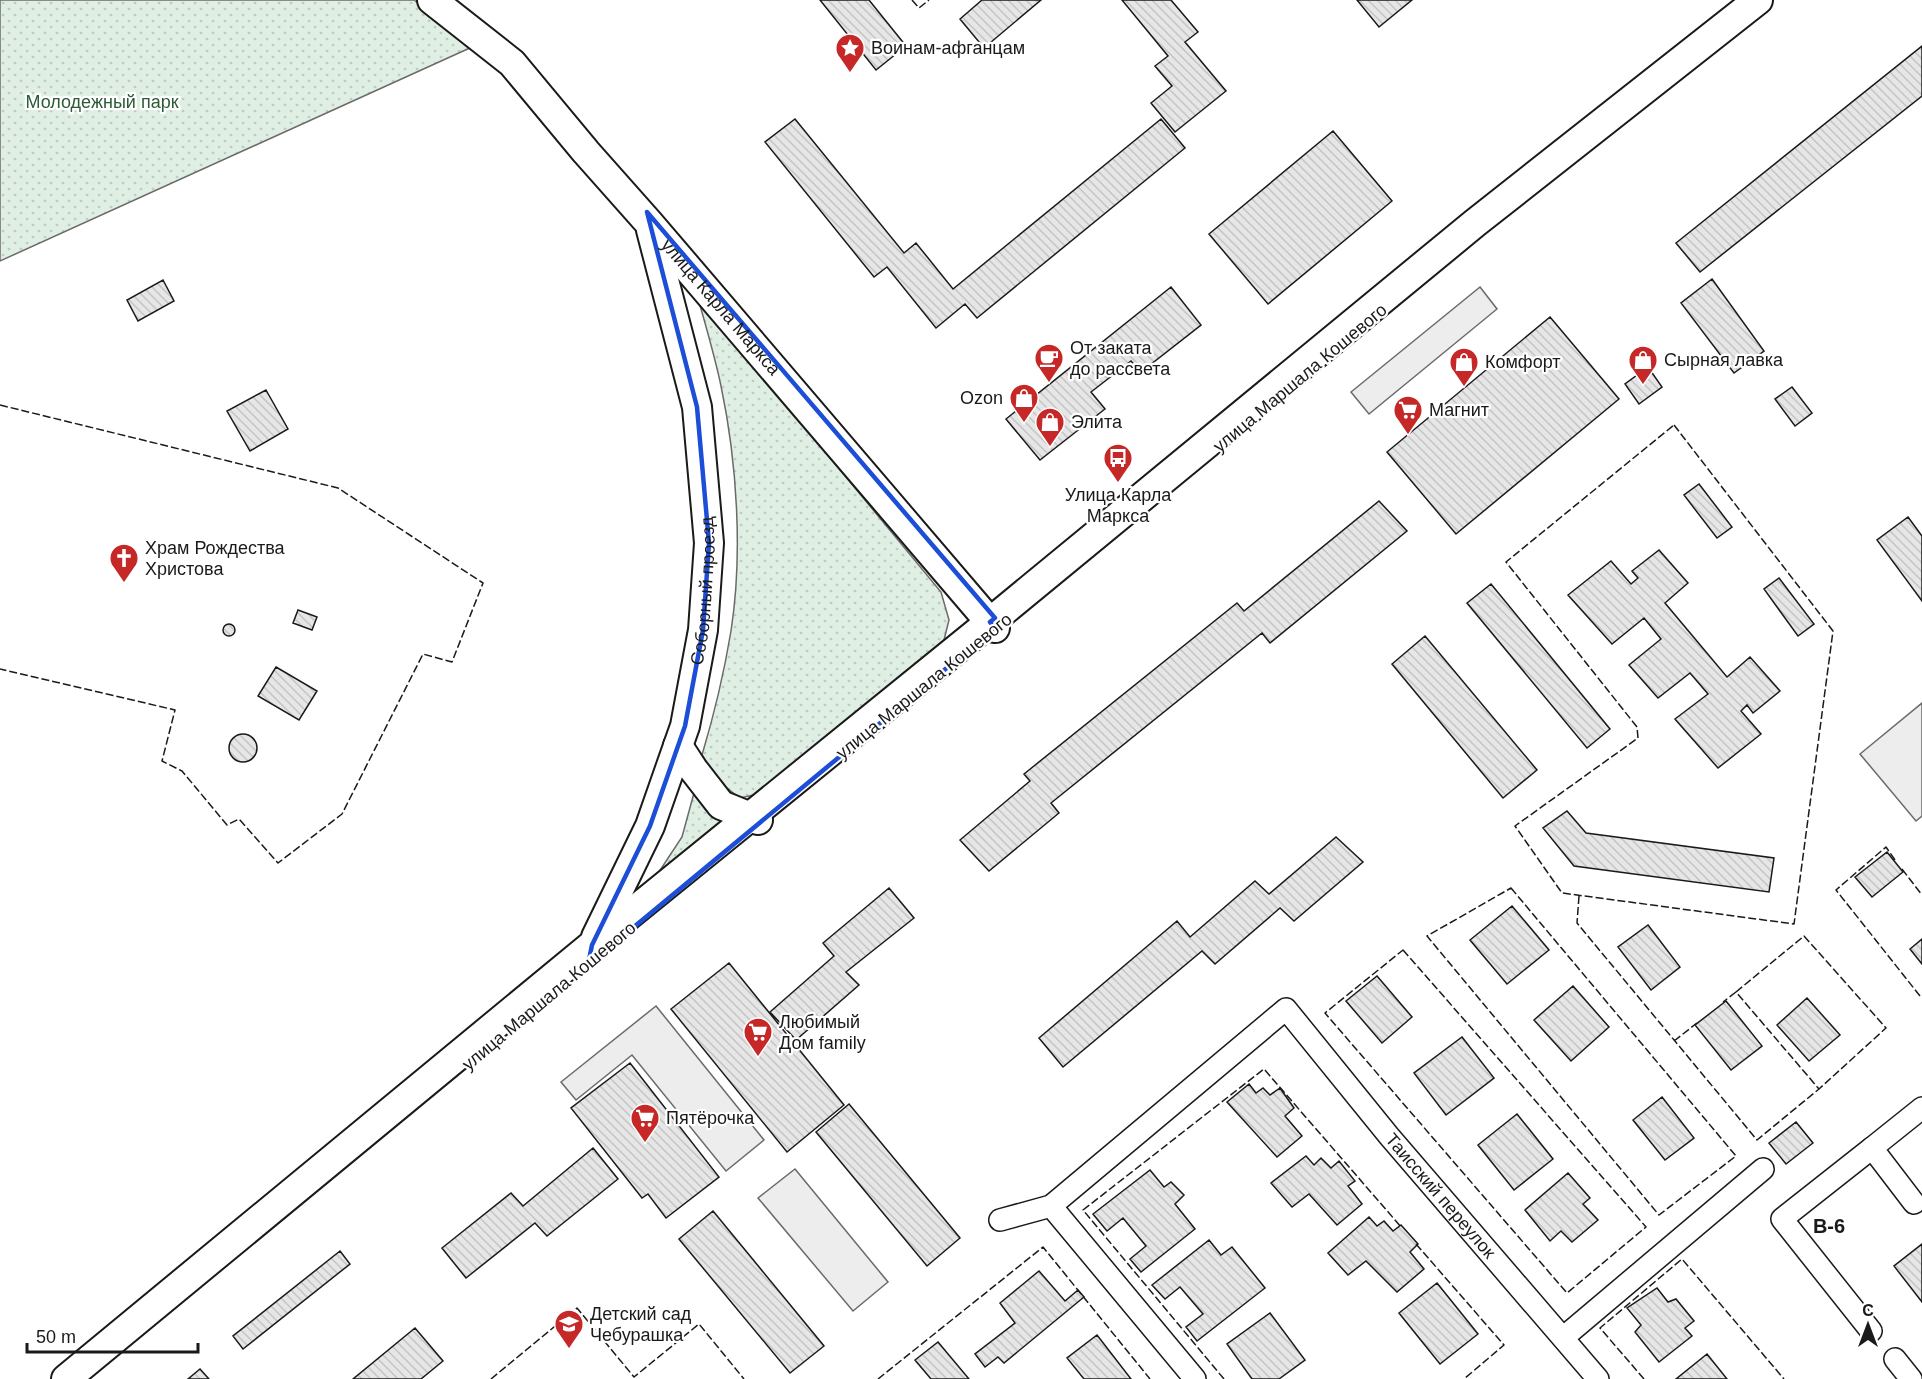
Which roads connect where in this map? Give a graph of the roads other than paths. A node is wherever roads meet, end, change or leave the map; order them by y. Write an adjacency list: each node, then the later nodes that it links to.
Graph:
1 (432, 0): 5 (street, улица Карла Маркса)
2 (444, 0): 5 (street)
3 (1758, 0): 6 (street)
4 (1772, 0): 6 (street, улица Маршала Кошевого)
5 (648, 218): 6 (street, улица Карла Маркса); 7 (street, Соборный проезд)
6 (995, 623): 8 (street, улица Маршала Кошевого)
7 (678, 746): 8 (street); 9 (street, Соборный проезд)
8 (754, 818): 9 (street, улица Маршала Кошевого)
9 (590, 955): 19 (street); 20 (street, улица Маршала Кошевого)
10 (1922, 1108): 11 (street)
11 (1872, 1148): 13 (street); 16 (street)
12 (1763, 1169): 17 (street)
13 (1914, 1203)
14 (1051, 1206): 15 (street); 17 (street, Таисский переулок); 21 (street)
15 (1000, 1220)
16 (1871, 1331)
17 (1563, 1337): 22 (street, Таисский переулок)
18 (1895, 1359): 23 (street)
19 (66, 1379)
20 (81, 1379)
21 (1195, 1379)
22 (1598, 1379)
23 (1911, 1379)

